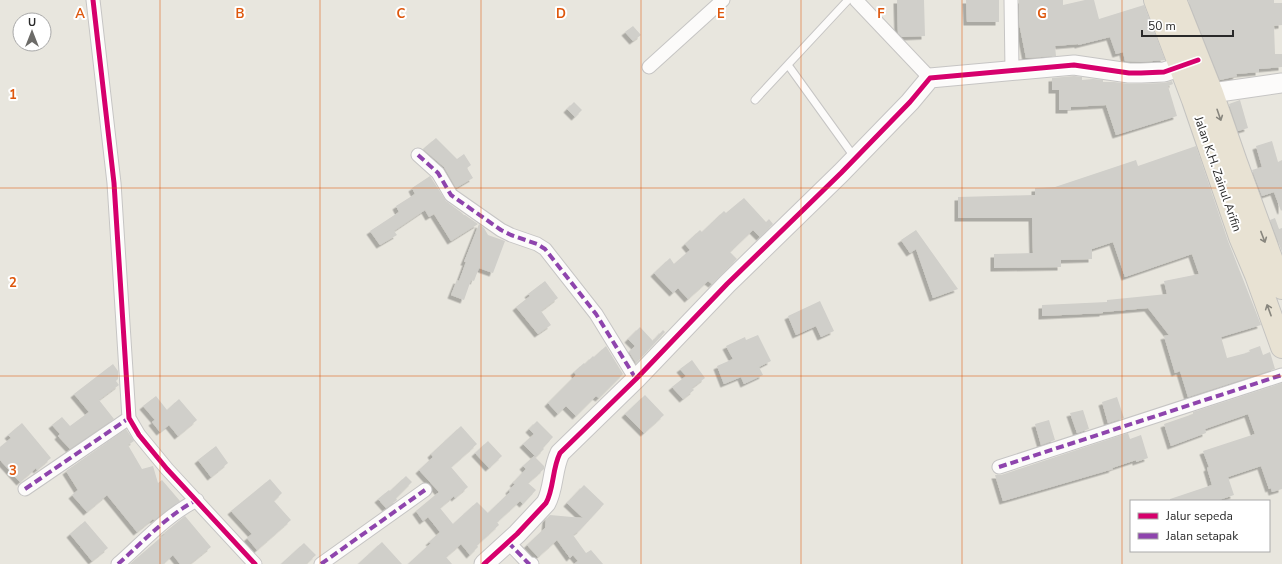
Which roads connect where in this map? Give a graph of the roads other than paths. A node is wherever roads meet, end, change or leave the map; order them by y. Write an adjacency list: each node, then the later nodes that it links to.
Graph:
1 (93, 0): 22 (street)
2 (723, 0): 10 (street)
3 (848, 0): 9 (lane)
4 (856, 0): 12 (street)
5 (1011, 0): 11 (street)
6 (1155, 0): 8 (highway, Jalan K.H. Zainul Arifin)
7 (1175, 0): 8 (highway, Jalan K.H. Zainul Arifin)
8 (1189, 64): 11 (street); 14 (highway, Jalan K.H. Zainul Arifin)
9 (788, 65): 15 (lane); 17 (lane)
10 (649, 67)
11 (1012, 70): 12 (street)
12 (930, 78): 17 (street)
13 (1282, 83): 14 (street)
14 (1202, 96): 18 (highway, Jalan K.H. Zainul Arifin, one-way to 18); 19 (highway, Jalan K.H. Zainul Arifin, one-way to 14)
15 (755, 100)
16 (418, 155): 21 (street)
17 (855, 158): 21 (street)
18 (1282, 288)
19 (1282, 347)
20 (1282, 375): 23 (street)
21 (636, 379): 27 (street)
22 (129, 418): 24 (street); 26 (street)
23 (999, 467)
24 (25, 490)
25 (425, 490): 30 (street)
26 (197, 500): 28 (street); 29 (street)
27 (508, 542): 31 (street); 32 (street)
28 (118, 564)
29 (255, 564)
30 (321, 564)
31 (484, 564)
32 (532, 564)

